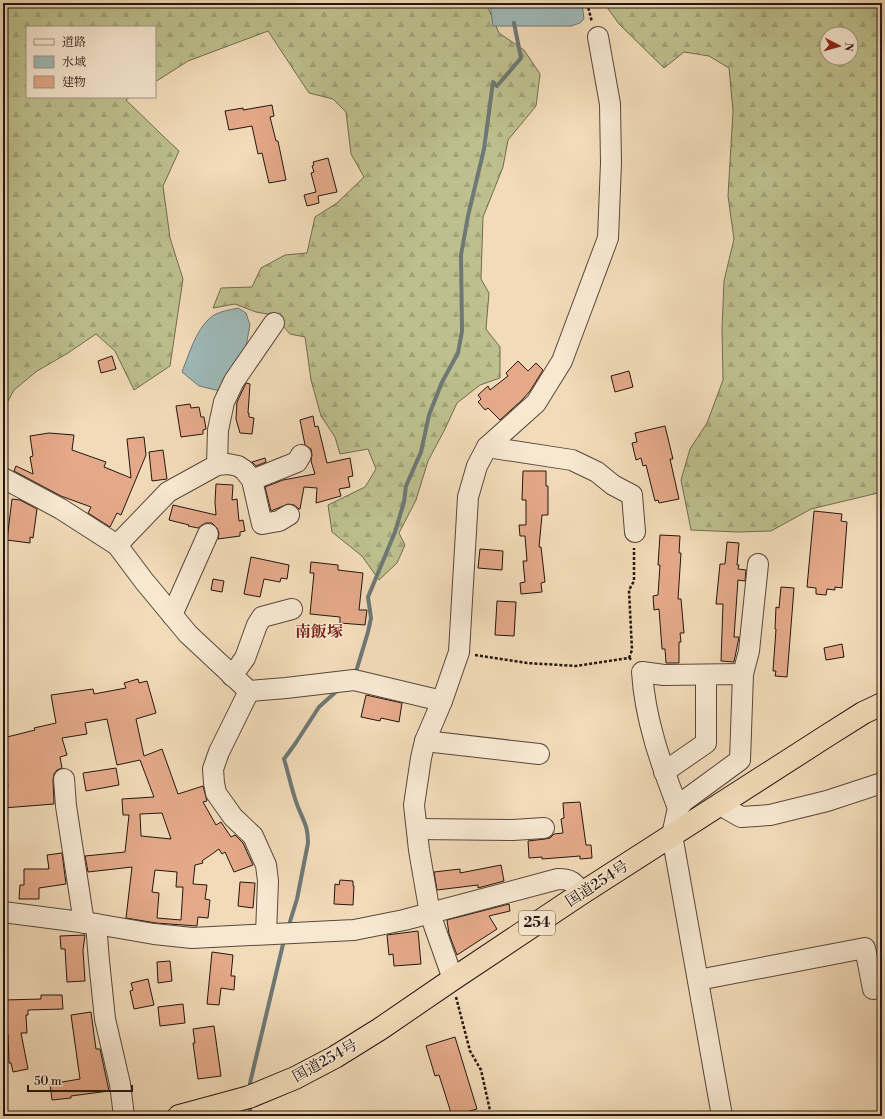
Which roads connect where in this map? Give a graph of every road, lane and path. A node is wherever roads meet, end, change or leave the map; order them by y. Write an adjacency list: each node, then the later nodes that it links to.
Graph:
1 (598, 37): 3 (street)
2 (274, 323): 5 (street)
3 (487, 446): 9 (street); 15 (street)
4 (301, 455): 7 (street)
5 (217, 466): 7 (street); 11 (street)
6 (3, 478): 11 (street)
7 (252, 480): 8 (street)
8 (289, 515)
9 (635, 532): 16 (path)
10 (208, 534): 14 (street)
11 (117, 545): 14 (street)
12 (758, 564): 18 (street)
13 (292, 609): 20 (street)
14 (172, 615): 20 (street)
15 (459, 652): 16 (path); 22 (street)
16 (629, 658): 17 (path)
17 (642, 672): 19 (street); 26 (street)
18 (743, 674): 19 (street); 30 (street)
19 (706, 675): 26 (street)
20 (232, 676): 21 (street)
21 (249, 691): 22 (street); 38 (street)
22 (442, 701): 24 (street)
23 (882, 704): 29 (highway, 国道254号 / 254)
24 (425, 741): 25 (street); 32 (street)
25 (539, 754)
26 (664, 772): 30 (street)
27 (64, 779): 37 (street)
28 (882, 783): 29 (street)
29 (720, 805): 33 (highway, 国道254号 / 254)
30 (678, 808): 33 (street)
31 (544, 828): 32 (street)
32 (417, 829): 36 (street)
33 (672, 835): 34 (highway, 国道254号 / 254); 40 (street)
34 (582, 893): 36 (street); 39 (highway, 国道254号 / 254)
35 (3, 912): 37 (street)
36 (430, 914): 38 (street); 39 (street)
37 (90, 924): 38 (street); 42 (street)
38 (266, 934)
39 (453, 979): 43 (highway, 国道254号 / 254); 44 (path)
40 (698, 980): 41 (street); 45 (street)
41 (882, 987)
42 (124, 1116)
43 (179, 1116)
44 (488, 1116)
45 (722, 1116)

